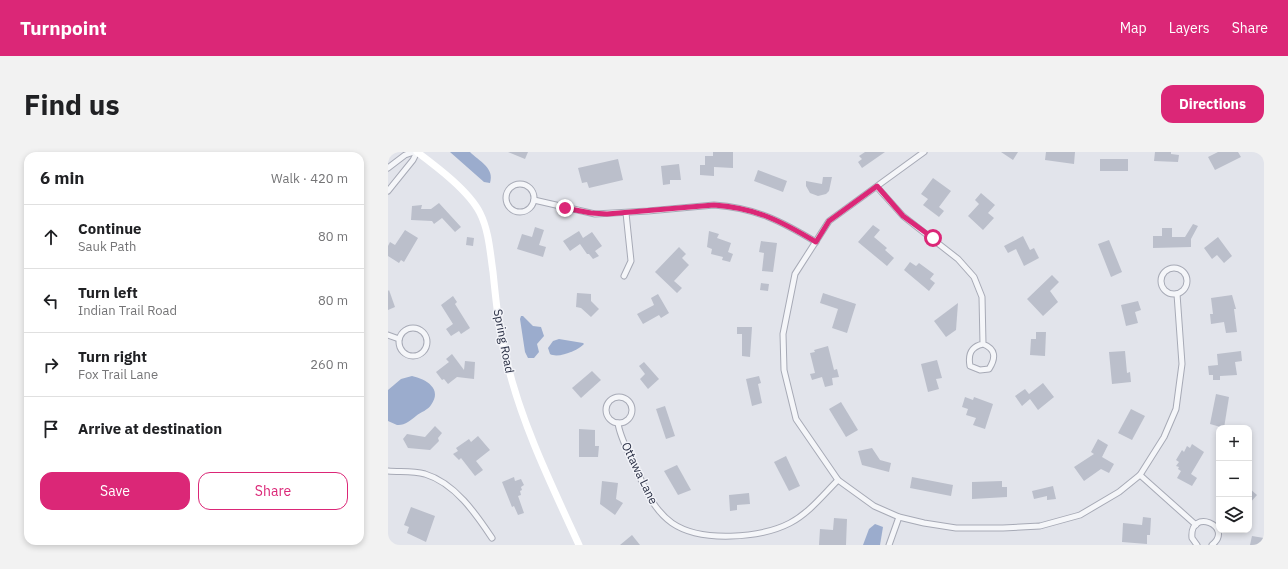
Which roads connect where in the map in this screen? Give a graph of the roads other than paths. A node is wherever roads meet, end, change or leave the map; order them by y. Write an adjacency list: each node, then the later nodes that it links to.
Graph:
1 (416, 152): 3 (street); 5 (street); 21 (street, Spring Road)
2 (924, 152): 4 (street)
3 (388, 168)
4 (877, 186): 8 (street); 13 (street)
5 (388, 190)
6 (534, 200): 6 (street); 7 (street)
7 (626, 213): 8 (street); 9 (street)
8 (816, 242): 17 (street)
9 (624, 276)
10 (1176, 294): 10 (street); 16 (street)
11 (388, 335): 12 (street)
12 (398, 338): 12 (street)
13 (983, 344): 13 (street)
14 (618, 423): 14 (street, Ottawa Lane); 17 (street, Ottawa Lane)
15 (388, 471): 20 (street)
16 (1140, 475): 18 (street); 19 (street)
17 (838, 480): 18 (street)
18 (899, 517): 22 (street)
19 (1196, 525): 23 (street); 24 (street)
20 (492, 538)
21 (579, 545)
22 (889, 545)
23 (1197, 545)
24 (1212, 545)

